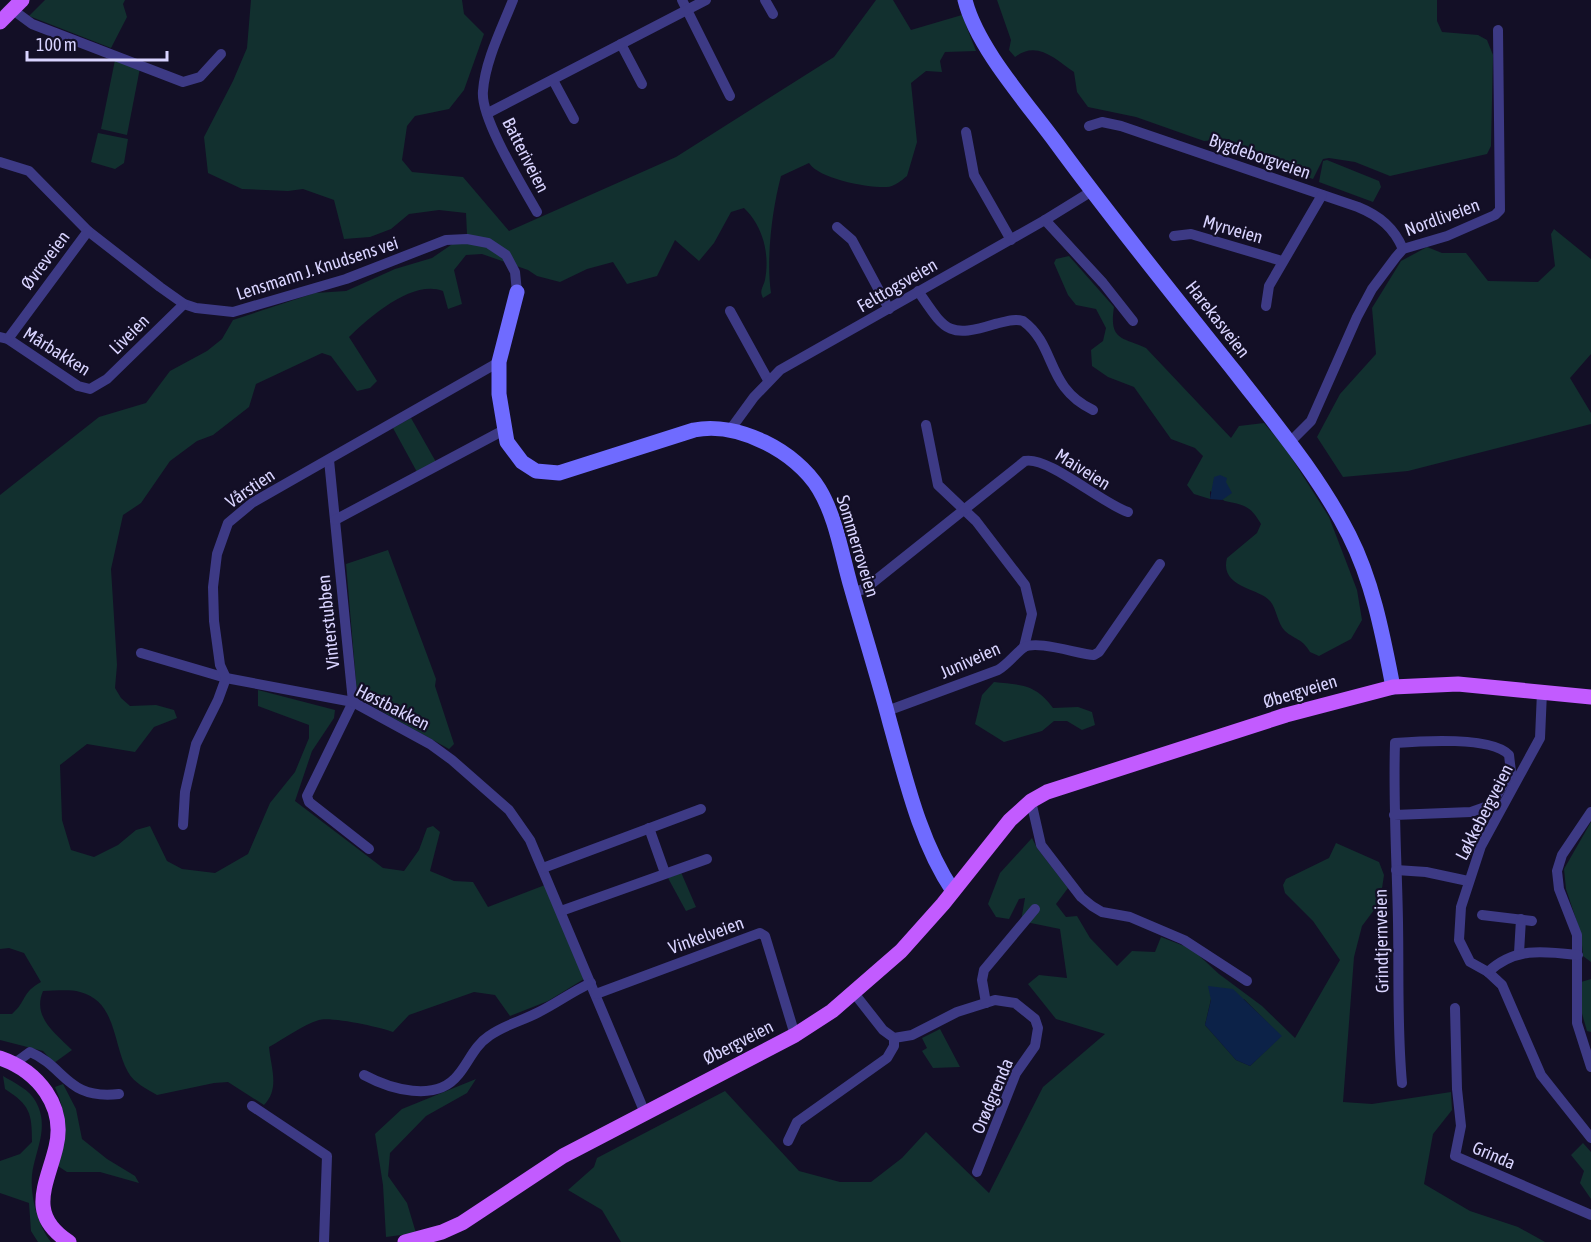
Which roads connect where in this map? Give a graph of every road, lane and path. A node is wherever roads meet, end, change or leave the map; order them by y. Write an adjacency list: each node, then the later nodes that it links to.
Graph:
1 (513, 0): 15 (street)
2 (706, 0): 6 (street, Batteriveien)
3 (765, 0): 7 (street)
4 (965, 0): 20 (street, Harekasveien)
5 (17, 5): 8 (main road); 11 (street)
6 (684, 5): 10 (street, Batteriveien); 14 (street)
7 (772, 14)
8 (0, 22)
9 (1498, 30): 28 (street, Nordliveien)
10 (621, 44): 12 (street, Batteriveien); 13 (street)
11 (221, 54)
12 (553, 80): 15 (street, Batteriveien); 16 (street)
13 (642, 84)
14 (729, 96)
15 (488, 113): 22 (street, Batteriveien)
16 (574, 119)
17 (1089, 126): 21 (street, Bygdeborgveien)
18 (966, 132): 27 (street)
19 (1, 163): 25 (street, Lensmann J. Knudsens vei)
20 (1092, 191): 23 (street, Felttogsveien); 45 (street, Harekasveien)
21 (1322, 195): 28 (street, Bygdeborgveien); 29 (street, Myrveien)
22 (537, 212)
23 (1046, 220): 27 (street, Felttogsveien); 36 (street)
24 (837, 227): 34 (street)
25 (88, 231): 32 (street, Lensmann J. Knudsens vei); 37 (street, Øvreveien)
26 (1173, 236): 29 (street, Myrveien)
27 (1011, 240): 30 (street, Felttogsveien)
28 (1403, 249): 45 (street, Nordliveien)
29 (1282, 261): 33 (street, Myrveien)
30 (918, 291): 34 (street, Felttogsveien); 41 (street)
31 (517, 292): 32 (street, Lensmann J. Knudsens vei); 38 (street, Sommerroveien)
32 (184, 304): 40 (street, Liveien)
33 (1266, 306)
34 (889, 309): 39 (street, Felttogsveien)
35 (730, 311): 39 (street)
36 (1133, 321)
37 (4, 338): 40 (street, Mårbakken)
38 (500, 362): 43 (street, Sommerroveien); 46 (street, Vårstien)
39 (768, 380): 44 (street, Felttogsveien)
40 (97, 387)
41 (1094, 410)
42 (926, 425): 47 (street)
43 (504, 430): 44 (street, Sommerroveien); 49 (street)
44 (730, 430): 51 (street, Sommerroveien)
45 (1290, 442): 55 (street, Harekasveien)
46 (329, 460): 49 (street, Vinterstubben); 54 (street, Vårstien)
47 (964, 509): 48 (street, Maiveien); 51 (street, Maiveien); 52 (street)
48 (1128, 512)
49 (335, 520): 58 (street, Vinterstubben)
50 (1160, 564): 52 (street, Juniveien)
51 (853, 593): 59 (street, Sommerroveien)
52 (1024, 647): 59 (street, Juniveien)
53 (141, 652): 54 (street, Høstbakken)
54 (226, 678): 58 (street, Høstbakken); 64 (street)
55 (1393, 687): 56 (main road, Øbergveien); 60 (main road, Øbergveien)
56 (1542, 692): 57 (main road, Øbergveien); 71 (street, Løkkebergveien)
57 (1591, 697)
58 (353, 702): 66 (street); 68 (street, Høstbakken)
59 (887, 711): 72 (street, Sommerroveien)
60 (1031, 801): 72 (main road, Øbergveien); 79 (street)
61 (701, 809): 65 (street)
62 (1591, 812): 77 (street)
63 (1394, 815): 63 (street); 69 (street)
64 (183, 825)
65 (649, 828): 68 (street); 70 (street)
66 (369, 849)
67 (707, 859): 70 (street)
68 (543, 868): 74 (street, Høstbakken)
69 (1396, 870): 71 (street, Grindtjernveien); 91 (street, Grindtjernveien)
70 (665, 873): 74 (street)
71 (1468, 881): 78 (street, Løkkebergveien)
72 (953, 891): 81 (main road, Øbergveien)
73 (1035, 909): 83 (street)
74 (561, 911): 80 (street, Høstbakken)
75 (1482, 915): 76 (street)
76 (1519, 953): 77 (street); 78 (street)
77 (1578, 955): 89 (street)
78 (1488, 972): 95 (street, Løkkebergveien)
79 (1247, 981)
80 (591, 983): 82 (street, Høstbakken); 90 (street)
81 (854, 993): 85 (main road, Øbergveien); 86 (street)
82 (596, 994): 85 (street, Vinkelveien); 94 (street, Høstbakken)
83 (986, 1003): 86 (street, Orødgrenda); 97 (street, Orødgrenda)
84 (1455, 1008): 98 (street, Grinda)
85 (795, 1035): 94 (main road, Øbergveien)
86 (894, 1038): 96 (street)
87 (0, 1058): 88 (main road)
88 (15, 1063): 92 (street); 99 (main road)
89 (1591, 1067)
90 (364, 1075)
91 (1402, 1083)
92 (119, 1094)
93 (252, 1106): 100 (street)
94 (645, 1113): 101 (main road, Øbergveien)
95 (1589, 1131)
96 (788, 1141)
97 (977, 1172)
98 (1591, 1215)
99 (69, 1242)
100 (324, 1242)
101 (405, 1242)

